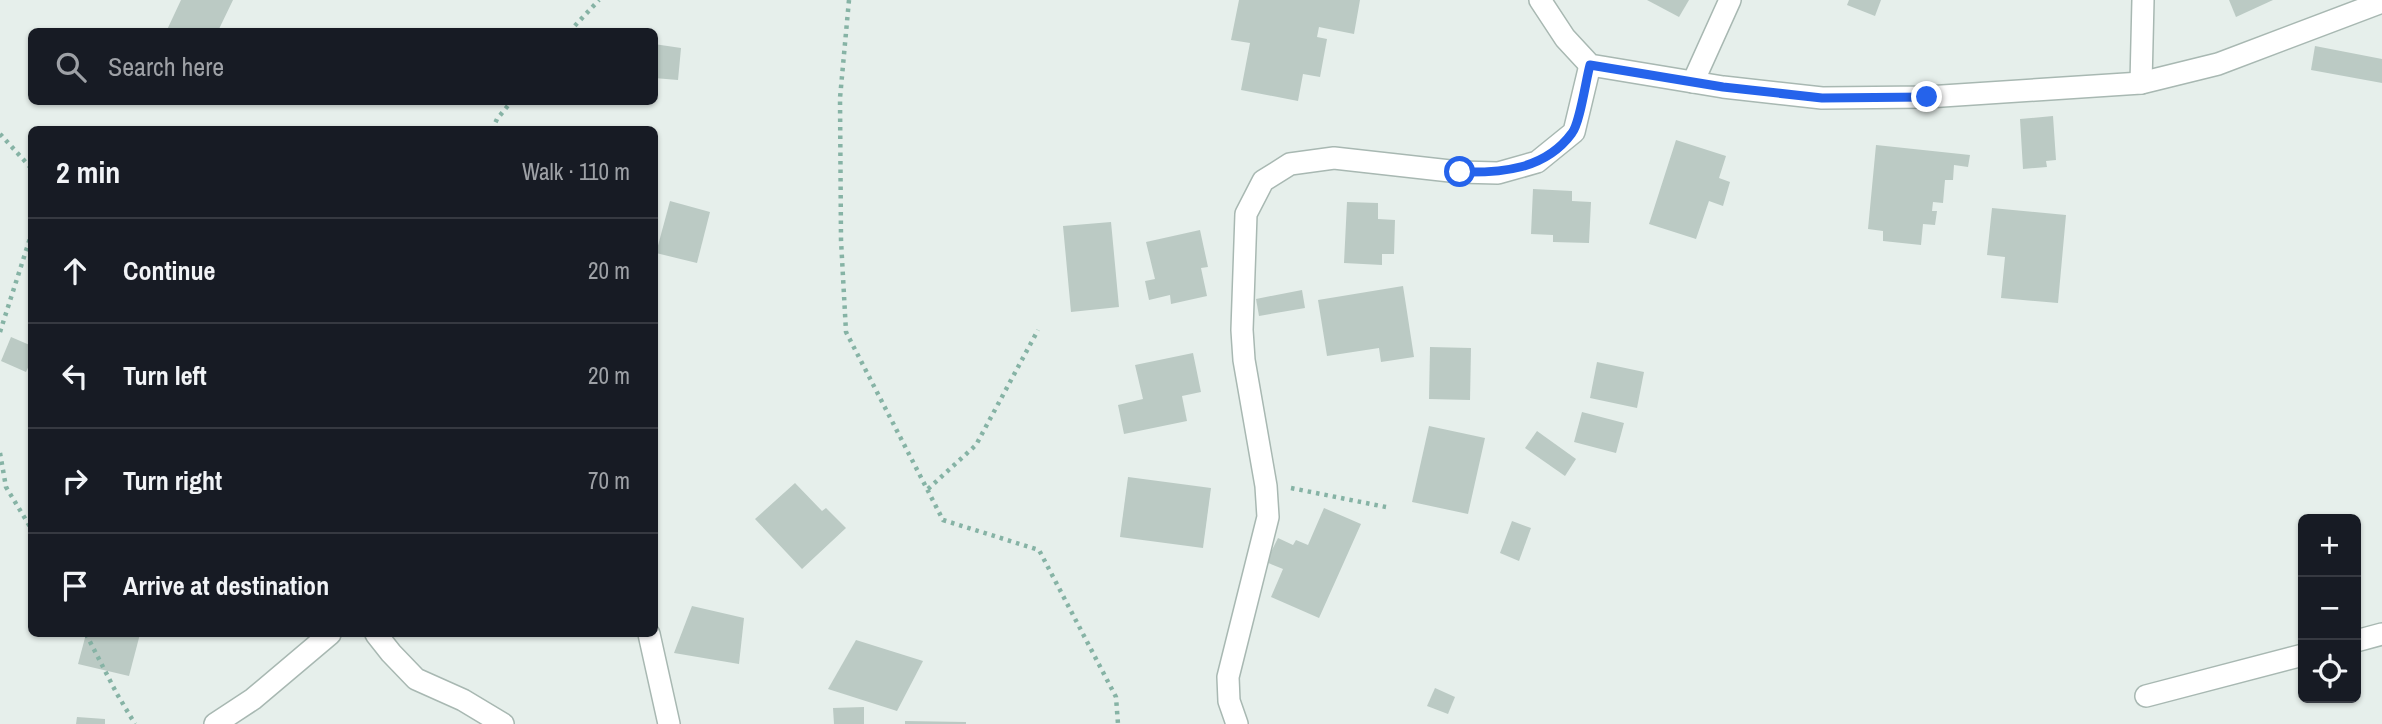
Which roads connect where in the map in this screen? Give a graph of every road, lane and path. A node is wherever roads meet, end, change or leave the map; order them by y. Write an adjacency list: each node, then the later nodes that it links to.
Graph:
1 (599, 0): 7 (path)
2 (849, 0): 20 (path)
3 (1540, 0): 8 (street)
4 (1730, 0): 9 (street)
5 (2143, 0): 10 (street)
6 (2382, 2): 10 (street)
7 (573, 28)
8 (1590, 65): 9 (street); 19 (street)
9 (1693, 82): 10 (street)
10 (2141, 83)
11 (509, 105): 12 (path)
12 (494, 126)
13 (0, 134): 14 (path)
14 (28, 165)
15 (28, 244): 17 (path)
16 (1038, 330): 20 (path)
17 (0, 332)
18 (0, 453): 22 (path)
19 (1266, 486): 21 (path); 36 (street)
20 (928, 489): 35 (path)
21 (1385, 507)
22 (28, 523)
23 (2382, 634): 28 (street)
24 (88, 637): 31 (path)
25 (327, 637): 32 (street)
26 (378, 637): 33 (street)
27 (650, 637): 34 (street)
28 (2360, 640)
29 (2298, 656): 30 (street)
30 (2146, 696)
31 (135, 724)
32 (215, 724)
33 (503, 724)
34 (669, 724)
35 (1118, 724)
36 (1237, 724)

